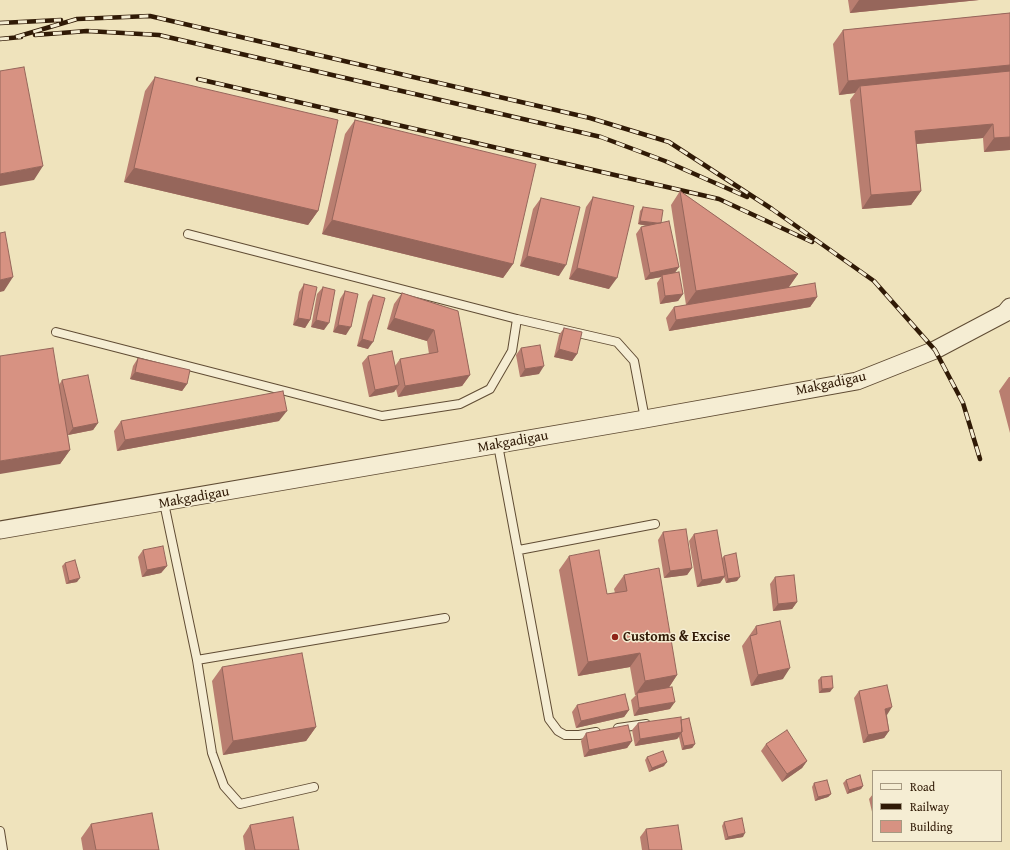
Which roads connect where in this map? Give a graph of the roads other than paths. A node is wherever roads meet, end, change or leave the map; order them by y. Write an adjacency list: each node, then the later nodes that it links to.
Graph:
1 (188, 234): 3 (lane)
2 (1010, 307): 5 (street, Makgadigau)
3 (517, 320): 4 (lane); 5 (lane)
4 (56, 332)
5 (645, 419): 6 (street, Makgadigau)
6 (498, 445): 7 (street, Makgadigau); 10 (lane)
7 (164, 503): 9 (street, Makgadigau); 12 (lane)
8 (655, 524): 10 (lane)
9 (0, 530)
10 (519, 550): 13 (lane)
11 (445, 618): 12 (lane)
12 (197, 660): 14 (lane)
13 (657, 722)
14 (314, 787)
15 (0, 831): 16 (lane)
16 (3, 850)

